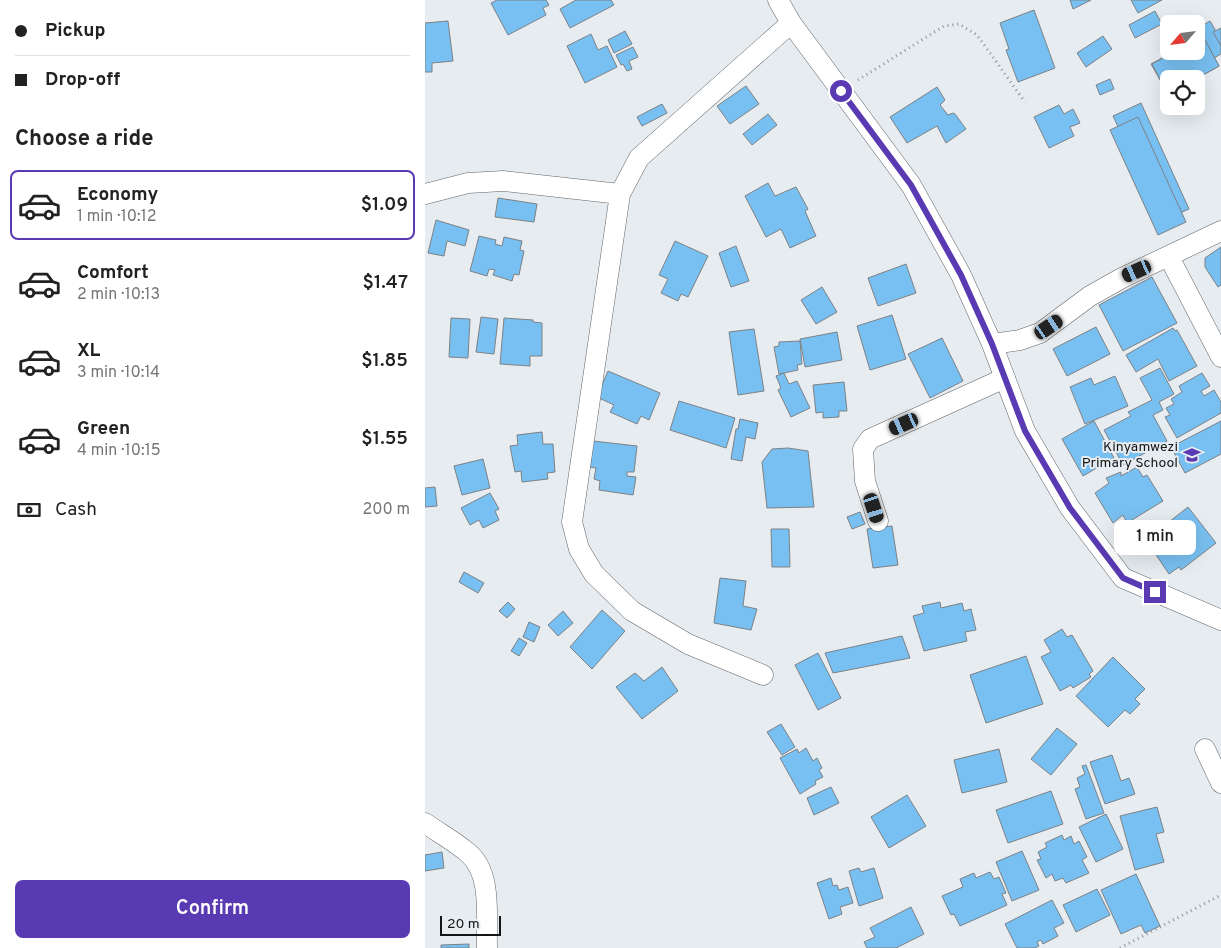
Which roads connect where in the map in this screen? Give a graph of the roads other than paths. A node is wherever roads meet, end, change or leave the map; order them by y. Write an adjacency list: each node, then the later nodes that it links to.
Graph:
1 (778, 0): 2 (street)
2 (791, 23): 4 (street); 7 (street)
3 (425, 194): 4 (street)
4 (620, 194): 12 (street)
5 (1221, 231): 6 (street)
6 (1169, 257): 7 (street); 8 (street)
7 (992, 344): 9 (street)
8 (1221, 358)
9 (1005, 378): 10 (street); 11 (street)
10 (878, 521)
11 (1221, 620)
12 (763, 675)
13 (1205, 749): 14 (street)
14 (1221, 783)
15 (425, 823): 16 (street)
16 (487, 948)

